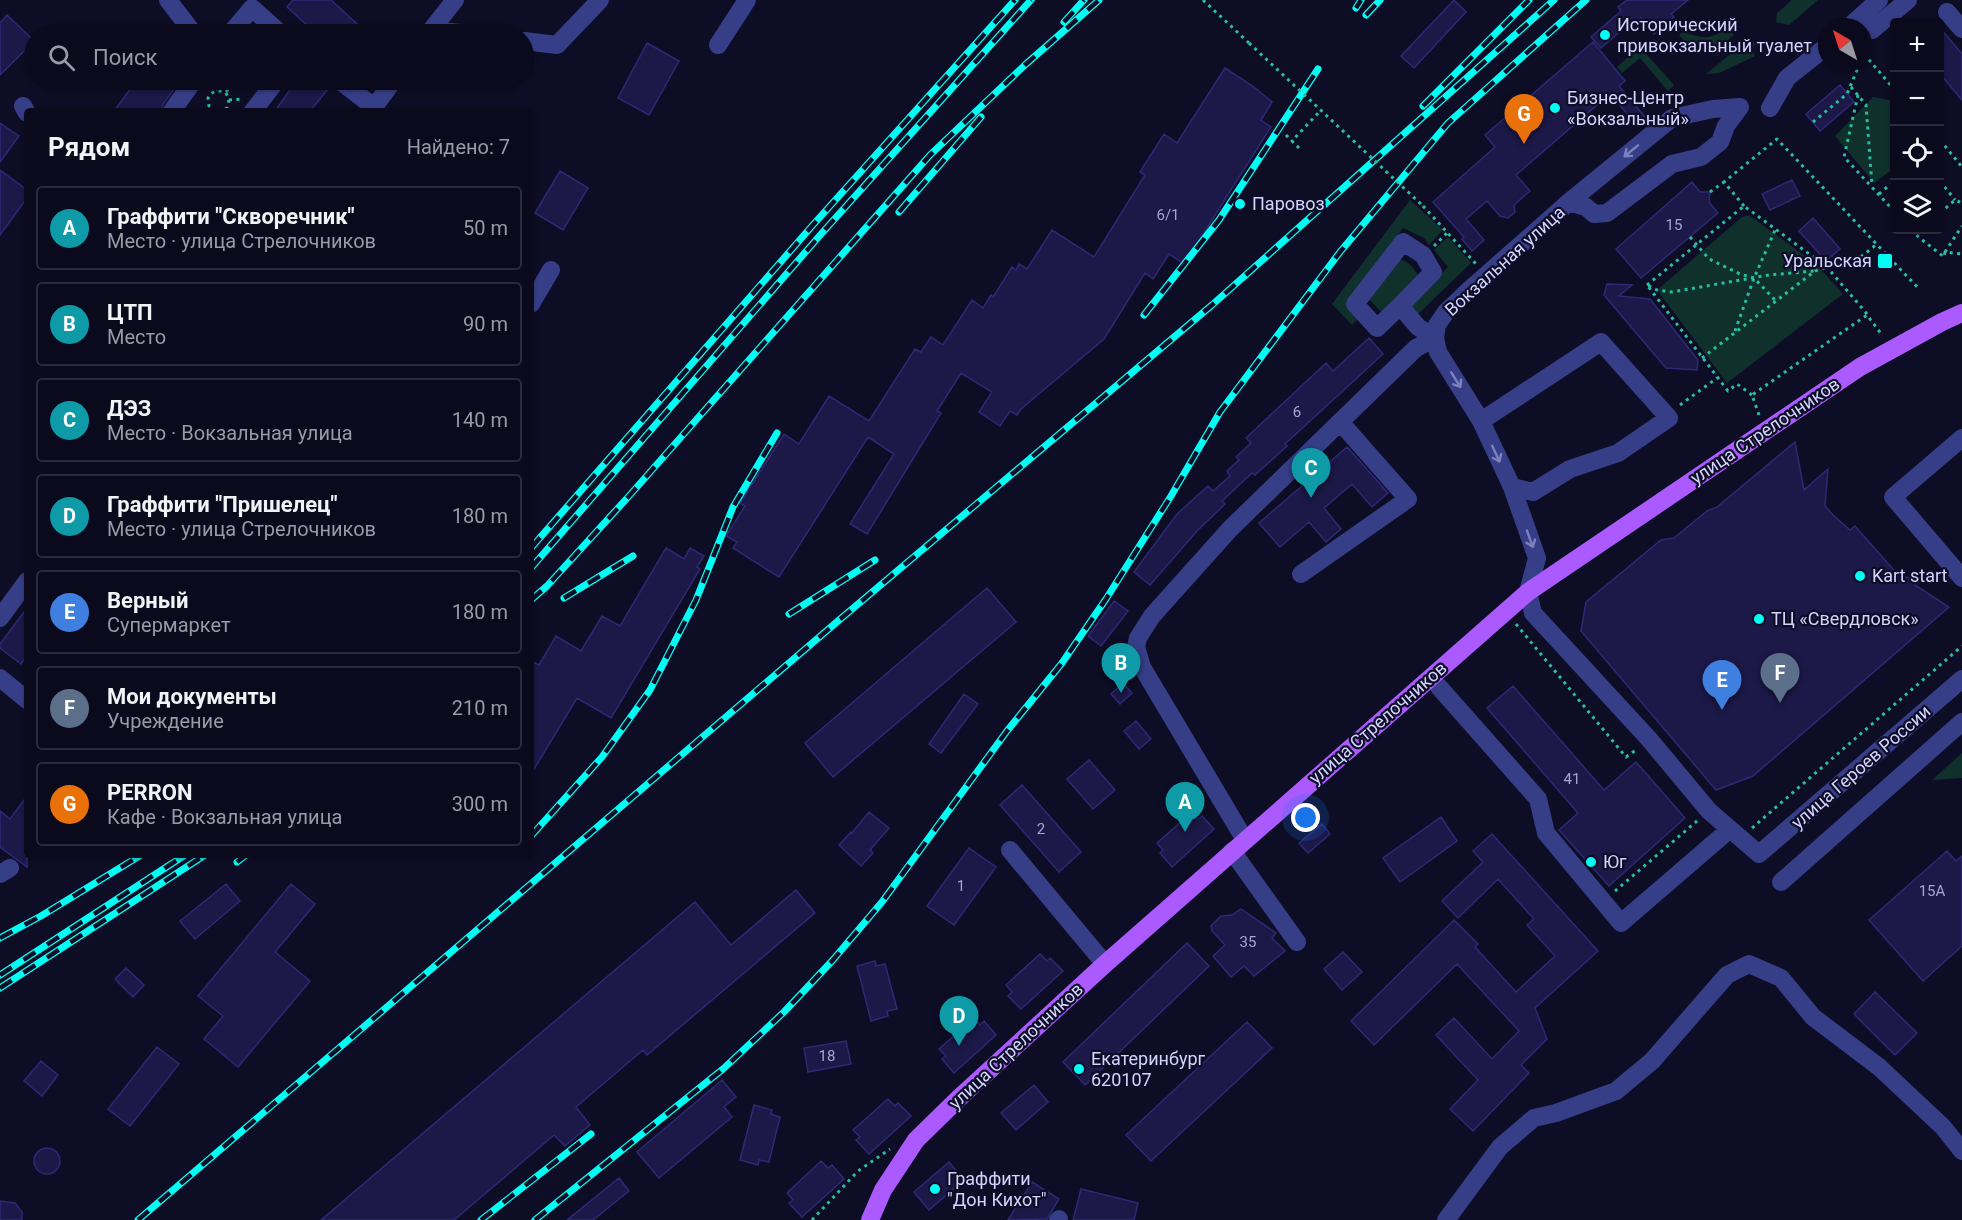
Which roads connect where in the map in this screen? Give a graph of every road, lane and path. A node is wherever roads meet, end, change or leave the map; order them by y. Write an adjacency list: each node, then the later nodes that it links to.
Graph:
1 (168, 0): 11 (street)
2 (455, 0): 14 (street)
3 (600, 0): 17 (street)
4 (747, 0): 18 (street)
5 (1203, 0): 39 (path, bridge)
6 (1908, 0): 16 (street)
7 (256, 4): 12 (street); 13 (street)
8 (1872, 6): 10 (street)
9 (1947, 12): 15 (street)
10 (1859, 18)
11 (186, 24)
12 (239, 24)
13 (273, 24)
14 (436, 24)
15 (1962, 29)
16 (1872, 30)
17 (534, 42)
18 (718, 45)
19 (1818, 53): 38 (street)
20 (1872, 63): 22 (path)
21 (1857, 72): 23 (path)
22 (1890, 84)
23 (1851, 87): 31 (path); 40 (path)
24 (187, 90): 32 (street)
25 (218, 90): 30 (path); 33 (path)
26 (228, 90): 30 (path)
27 (270, 90): 35 (street)
28 (351, 90): 36 (street)
29 (387, 90): 37 (street)
30 (226, 93): 34 (path)
31 (1858, 95): 49 (path); 49 (path)
32 (174, 108)
33 (212, 108)
34 (227, 108)
35 (256, 108)
36 (372, 108)
37 (374, 108)
38 (1770, 108)
39 (1322, 110): 42 (path); 67 (path, bridge)
40 (1813, 122)
41 (1286, 135): 42 (path)
42 (1292, 141): 44 (path)
43 (1944, 147): 45 (path)
44 (1299, 148)
45 (1962, 167)
46 (1724, 182): 50 (path); 55 (path); 62 (path)
47 (1890, 185): 51 (path)
48 (1944, 186): 52 (path)
49 (1872, 187): 51 (path)
50 (1710, 192)
51 (1879, 195): 56 (path)
52 (1955, 200): 54 (path); 57 (path)
53 (1569, 202): 53 (street, Вокзальная улица, one-way to 53); 81 (street, Вокзальная улица)
54 (1962, 203)
55 (1744, 206): 59 (path); 63 (path)
56 (1890, 207)
57 (1944, 210)
58 (1962, 226): 64 (path)
59 (1776, 228): 68 (path); 71 (path)
60 (1919, 234): 64 (path)
61 (1690, 237): 63 (path)
62 (1877, 244): 68 (path); 73 (path)
63 (1697, 245): 71 (path); 72 (path)
64 (1945, 252): 65 (path)
65 (1962, 254)
66 (1832, 256): 68 (path)
67 (1479, 267)
68 (1827, 267): 70 (path); 78 (path)
69 (551, 270): 74 (street)
70 (1815, 271): 71 (path); 75 (path)
71 (1754, 278): 72 (path); 75 (path); 79 (path)
72 (1647, 285): 82 (path)
73 (1920, 290)
74 (534, 299)
75 (1776, 301): 79 (path)
76 (1400, 306): 76 (street); 81 (street)
77 (1962, 313): 94 (main road, улица Стрелочников)
78 (1867, 315): 80 (path); 84 (path)
79 (1734, 333): 82 (path)
80 (1882, 335)
81 (1435, 338): 87 (street, one-way to 87); 88 (street, Вокзальная улица)
82 (1702, 358): 83 (path)
83 (1718, 378): 84 (path); 85 (path)
84 (1752, 395): 86 (path)
85 (1677, 406)
86 (1759, 415)
87 (1481, 421): 90 (street, one-way to 90); 90 (street)
88 (1341, 423): 91 (street); 104 (street, Вокзальная улица)
89 (1962, 438): 92 (street)
90 (1512, 487): 94 (street, one-way to 94)
91 (1301, 574)
92 (1961, 574)
93 (24, 585): 95 (street)
94 (1528, 592): 102 (street); 104 (main road, улица Стрелочников)
95 (0, 618)
96 (1962, 646): 103 (path)
97 (0, 678): 100 (street)
98 (1962, 679): 103 (street, улица Героев России)
99 (1439, 687): 103 (street)
100 (24, 698)
101 (1962, 722): 106 (street, улица Героев России)
102 (1708, 811): 103 (street); 107 (path)
103 (1736, 833)
104 (1239, 845): 108 (street); 109 (main road, улица Стрелочников)
105 (1011, 850): 109 (street)
106 (1780, 882)
107 (1611, 894)
108 (1297, 942)
109 (1105, 964): 113 (main road, улица Стрелочников)
110 (895, 1145): 112 (path)
111 (1962, 1151): 114 (street)
112 (812, 1220)
113 (870, 1220)
114 (1446, 1220)

